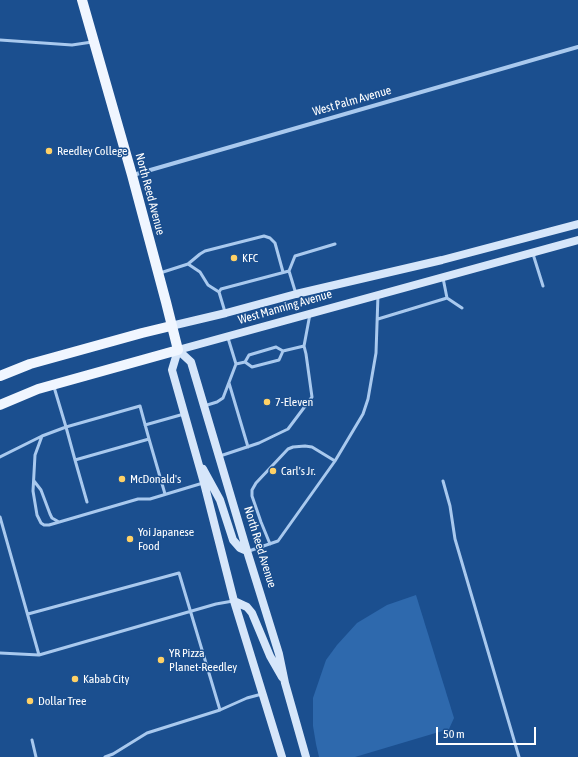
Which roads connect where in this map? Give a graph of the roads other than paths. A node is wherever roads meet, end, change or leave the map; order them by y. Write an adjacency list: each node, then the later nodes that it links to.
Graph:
1 (82, 0): 3 (main road, North Reed Avenue)
2 (0, 40): 3 (lane)
3 (94, 41): 5 (main road, North Reed Avenue)
4 (578, 47): 5 (street, West Palm Avenue)
5 (132, 175): 13 (main road, North Reed Avenue)
6 (578, 224): 17 (street, West Manning Avenue)
7 (578, 240): 9 (street, West Manning Avenue)
8 (335, 244): 11 (lane)
9 (533, 253): 14 (street, West Manning Avenue); 15 (lane)
10 (188, 264): 12 (lane); 13 (lane); 16 (lane)
11 (289, 271): 12 (lane); 17 (lane)
12 (283, 272): 16 (lane)
13 (158, 273): 24 (main road, North Reed Avenue)
14 (443, 278): 18 (street, West Manning Avenue); 19 (lane)
15 (543, 286)
16 (219, 292): 21 (lane)
17 (296, 294): 21 (street, West Manning Avenue)
18 (378, 295): 22 (street, West Manning Avenue); 23 (lane)
19 (447, 298): 20 (lane); 23 (lane)
20 (462, 308)
21 (226, 314): 24 (street, West Manning Avenue)
22 (310, 314): 25 (street, West Manning Avenue); 26 (lane)
23 (378, 319): 46 (lane)
24 (172, 326): 27 (main road, North Reed Avenue); 31 (main road, West Manning Avenue)
25 (228, 337): 27 (street, West Manning Avenue); 30 (lane)
26 (304, 346): 28 (lane); 41 (lane)
27 (178, 350): 33 (main road, West Manning Avenue); 35 (street, North Reed Avenue); 36 (street)
28 (283, 352): 29 (lane); 29 (lane)
29 (245, 362): 30 (lane)
30 (236, 364): 32 (lane)
31 (0, 376)
32 (229, 383): 35 (lane); 41 (lane)
33 (54, 385): 34 (main road, West Manning Avenue); 38 (lane)
34 (0, 405)
35 (204, 406): 42 (street, North Reed Avenue)
36 (184, 414): 37 (lane); 44 (street)
37 (146, 425): 38 (lane); 40 (lane)
38 (66, 426): 39 (lane); 45 (lane)
39 (42, 436): 43 (lane); 47 (lane)
40 (149, 439): 45 (lane); 50 (lane)
41 (248, 447): 42 (lane)
42 (220, 456): 55 (street, North Reed Avenue)
43 (0, 457)
44 (197, 458): 49 (street); 55 (street)
45 (75, 460): 51 (lane)
46 (335, 461): 54 (lane); 54 (lane)
47 (34, 481): 53 (lane); 53 (lane)
48 (443, 481): 69 (lane)
49 (204, 482): 50 (lane); 56 (street)
50 (165, 494): 53 (lane)
51 (87, 502)
52 (0, 518): 58 (lane)
53 (59, 522)
54 (270, 544): 55 (lane)
55 (247, 551): 61 (street, North Reed Avenue)
56 (234, 601): 57 (lane); 61 (street); 62 (street)
57 (191, 612): 58 (lane); 60 (lane); 63 (lane)
58 (28, 614): 60 (lane)
59 (0, 653): 60 (lane)
60 (39, 655)
61 (285, 683): 68 (street, North Reed Avenue)
62 (262, 694): 63 (lane); 67 (street)
63 (220, 710): 66 (lane)
64 (32, 740): 65 (lane)
65 (36, 757)
66 (105, 757)
67 (282, 757)
68 (306, 757)
69 (519, 757)

